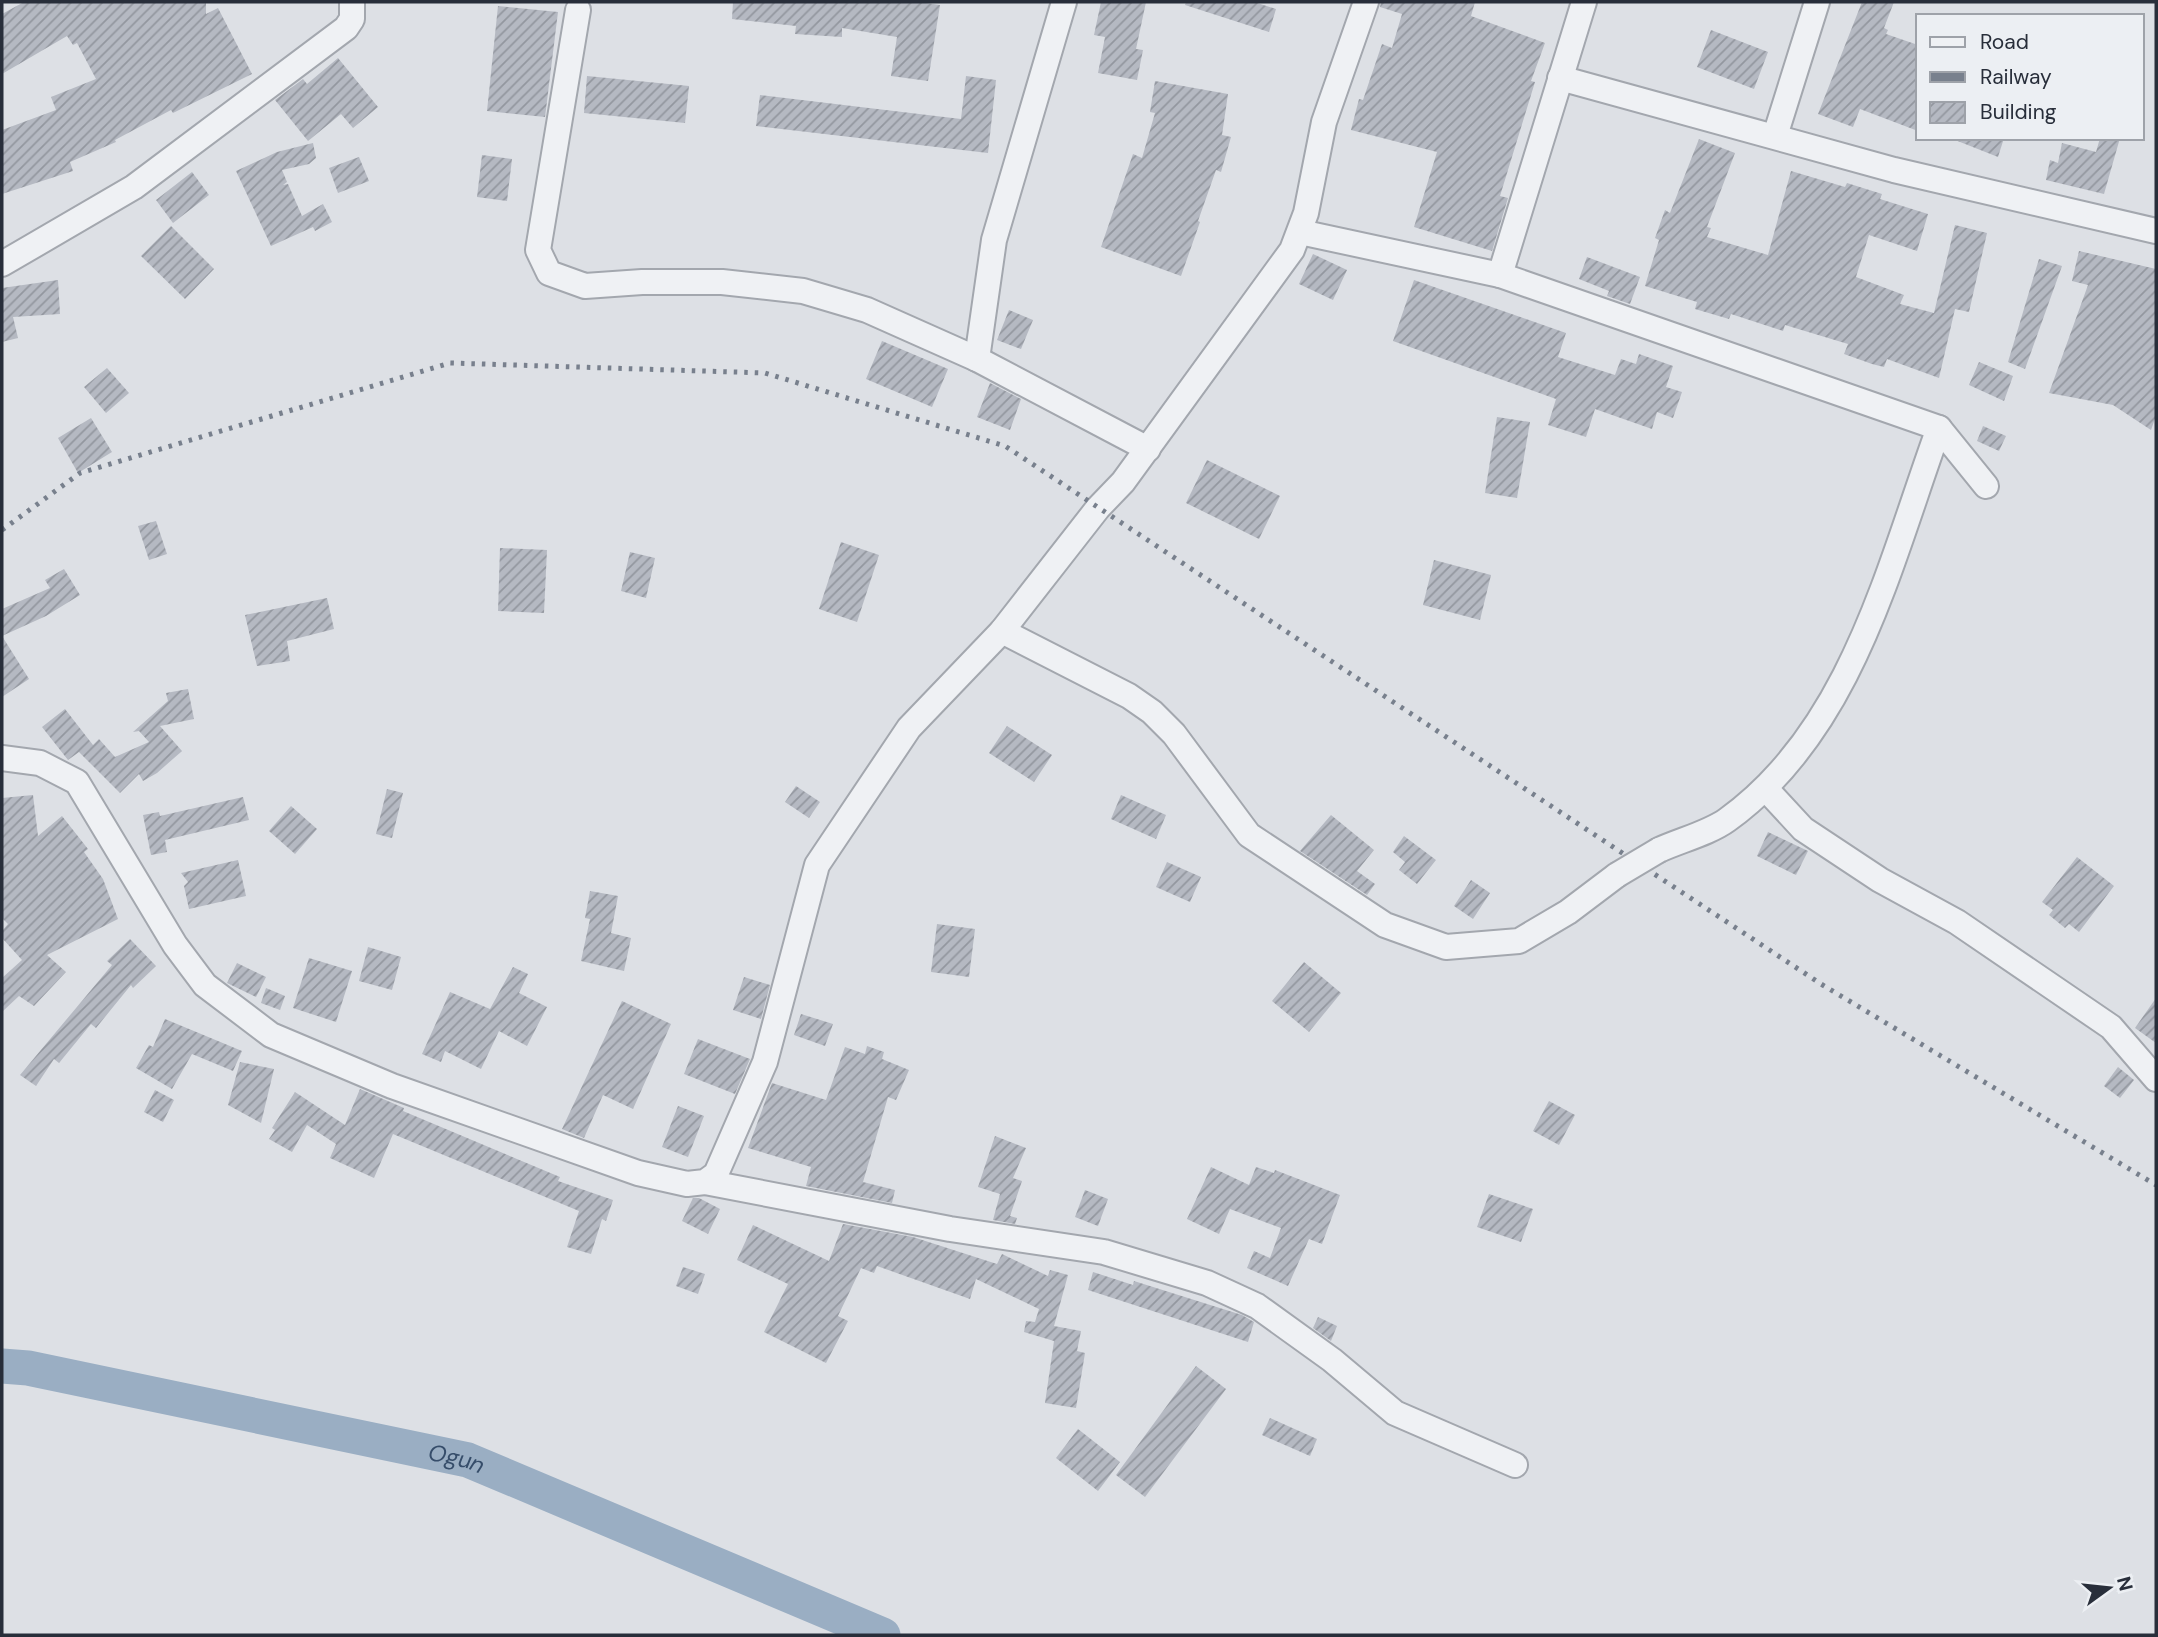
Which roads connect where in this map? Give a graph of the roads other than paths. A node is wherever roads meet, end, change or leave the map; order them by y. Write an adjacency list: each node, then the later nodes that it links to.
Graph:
1 (352, 2): 11 (street)
2 (1064, 2): 13 (street)
3 (1366, 2): 10 (street)
4 (1584, 2): 7 (street)
5 (1818, 2): 8 (street)
6 (578, 10): 13 (street)
7 (1560, 78): 8 (street); 12 (street)
8 (1774, 136): 9 (street)
9 (2156, 231)
10 (1300, 232): 12 (street); 15 (street)
11 (2, 264)
12 (1500, 275): 14 (street)
13 (977, 359): 15 (street)
14 (1939, 428): 16 (street); 19 (street)
15 (1148, 449): 17 (street)
16 (1986, 486)
17 (1002, 631): 19 (street, bridge); 21 (street)
18 (2, 758): 21 (street)
19 (1766, 789): 20 (street)
20 (2156, 1079)
21 (705, 1182): 22 (street)
22 (1515, 1465)

